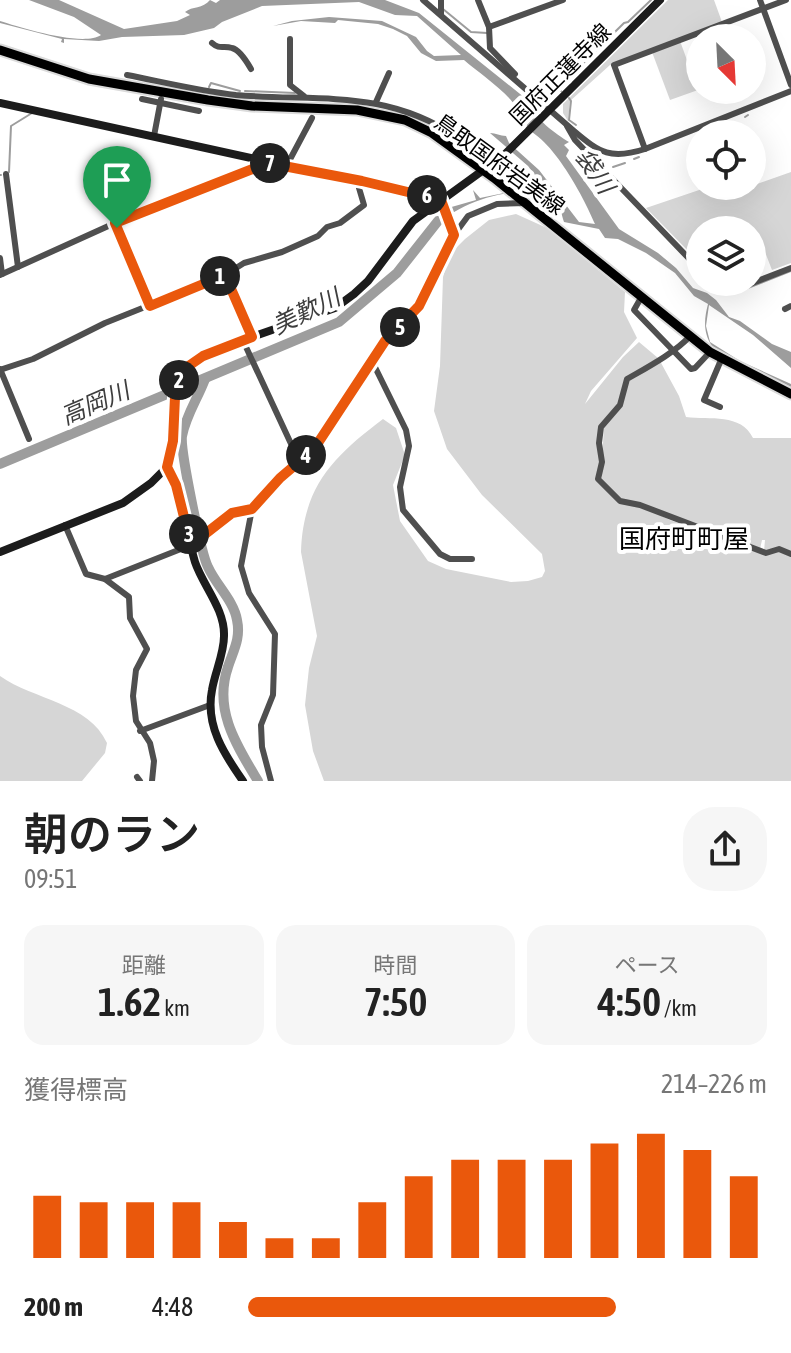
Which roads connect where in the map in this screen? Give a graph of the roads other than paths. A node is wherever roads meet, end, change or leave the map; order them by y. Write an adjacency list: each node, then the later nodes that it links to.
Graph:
1 (423, 0): 9 (street)
2 (441, 0): 9 (street)
3 (478, 0): 10 (street)
4 (563, 0): 10 (street)
5 (660, 0): 26 (street, 国府正蓮寺線)
6 (760, 0): 8 (street)
7 (786, 0): 8 (street)
8 (763, 9): 18 (street); 31 (street)
9 (441, 14): 17 (street)
10 (489, 27): 17 (street)
11 (290, 39): 20 (street)
12 (212, 43): 14 (street)
13 (0, 50): 35 (main road, 鳥取国府岩美線)
14 (251, 69)
15 (389, 73): 23 (street)
16 (127, 75): 20 (street)
17 (521, 83): 26 (street)
18 (791, 85)
19 (791, 91): 31 (street)
20 (307, 98): 23 (street)
21 (142, 99): 22 (street)
22 (160, 101): 25 (street); 29 (street)
23 (376, 102): 30 (street)
24 (0, 103): 29 (street)
25 (199, 111)
26 (546, 113): 28 (street); 35 (street, 国府正蓮寺線)
27 (312, 118): 33 (street)
28 (566, 124): 31 (street); 44 (street)
29 (154, 136): 32 (street)
30 (457, 137)
31 (645, 149)
32 (268, 163): 33 (street); 42 (street)
33 (287, 165): 34 (street)
34 (301, 169): 37 (street)
35 (485, 171): 40 (street, 国府正蓮寺線); 41 (main road, 鳥取国府岩美線)
36 (6, 174): 38 (street)
37 (362, 181): 40 (street); 49 (street)
38 (9, 188): 39 (street); 46 (street)
39 (0, 191)
40 (441, 200): 43 (street); 54 (street, 国府正蓮寺線)
41 (522, 200): 43 (street); 51 (main road, 鳥取国府岩美線)
42 (115, 223): 46 (street); 52 (street)
43 (454, 235): 57 (street)
44 (686, 255)
45 (0, 258): 48 (street)
46 (18, 267): 48 (street)
47 (791, 268): 50 (street)
48 (1, 274)
49 (225, 275): 52 (street); 54 (street)
50 (766, 278)
51 (642, 296): 53 (main road, 鳥取国府岩美線); 55 (street)
52 (150, 306): 59 (street)
53 (690, 336): 55 (street); 56 (main road, 鳥取国府岩美線)
54 (248, 341): 63 (street); 64 (street, 国府正蓮寺線)
55 (673, 351): 56 (street); 69 (street)
56 (710, 352): 58 (main road, 鳥取国府岩美線)
57 (371, 359): 63 (street); 70 (street)
58 (721, 360): 60 (main road, 鳥取国府岩美線); 61 (street)
59 (0, 369): 62 (street)
60 (791, 394)
61 (720, 407)
62 (29, 439)
63 (299, 461): 65 (street)
64 (167, 467): 66 (street); 67 (street)
65 (252, 509): 67 (street); 76 (street)
66 (65, 525): 68 (street); 71 (street)
67 (191, 545): 71 (street); 72 (street)
68 (0, 552)
69 (791, 554)
70 (472, 559)
71 (105, 579): 73 (street)
72 (210, 705): 73 (street); 75 (street)
73 (140, 731): 74 (street)
74 (152, 781)
75 (243, 781)
76 (271, 781)

